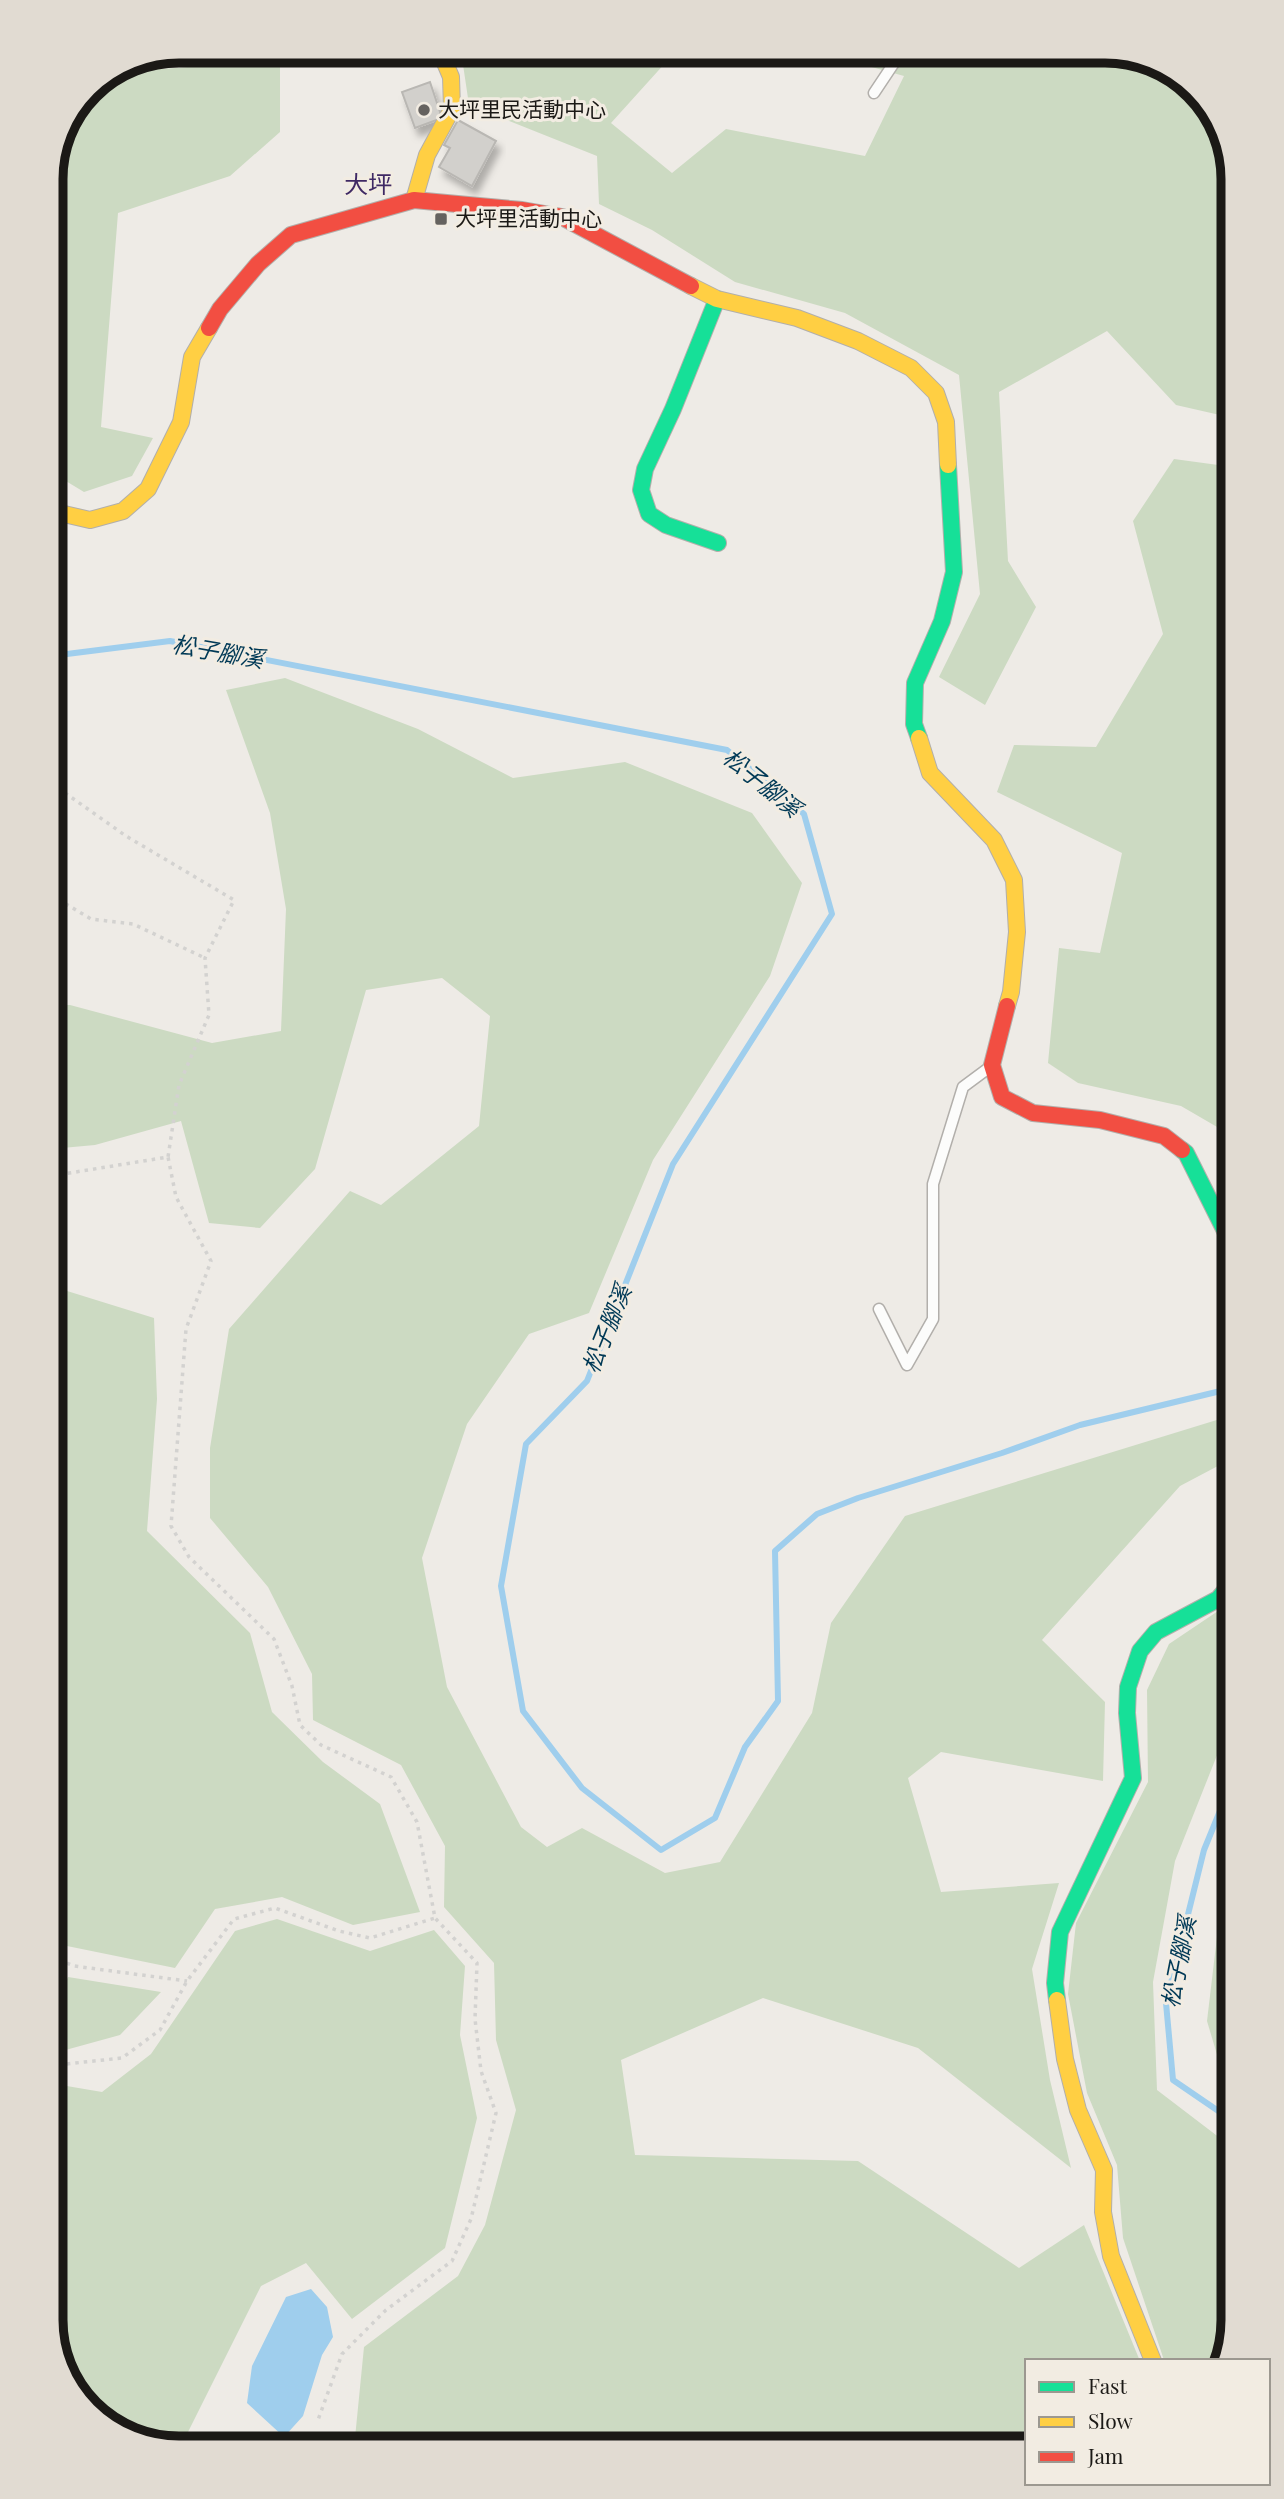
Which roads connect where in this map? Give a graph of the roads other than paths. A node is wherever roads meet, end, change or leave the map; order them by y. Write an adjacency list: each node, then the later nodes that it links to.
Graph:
1 (445, 63): 4 (street)
2 (894, 63): 3 (lane)
3 (874, 93)
4 (414, 200): 5 (street); 6 (street)
5 (717, 299): 7 (street); 8 (street)
6 (63, 514)
7 (718, 543)
8 (992, 1065): 9 (street); 10 (lane)
9 (1221, 1223)
10 (879, 1309)
11 (1221, 1595): 12 (street)
12 (1152, 2359)

